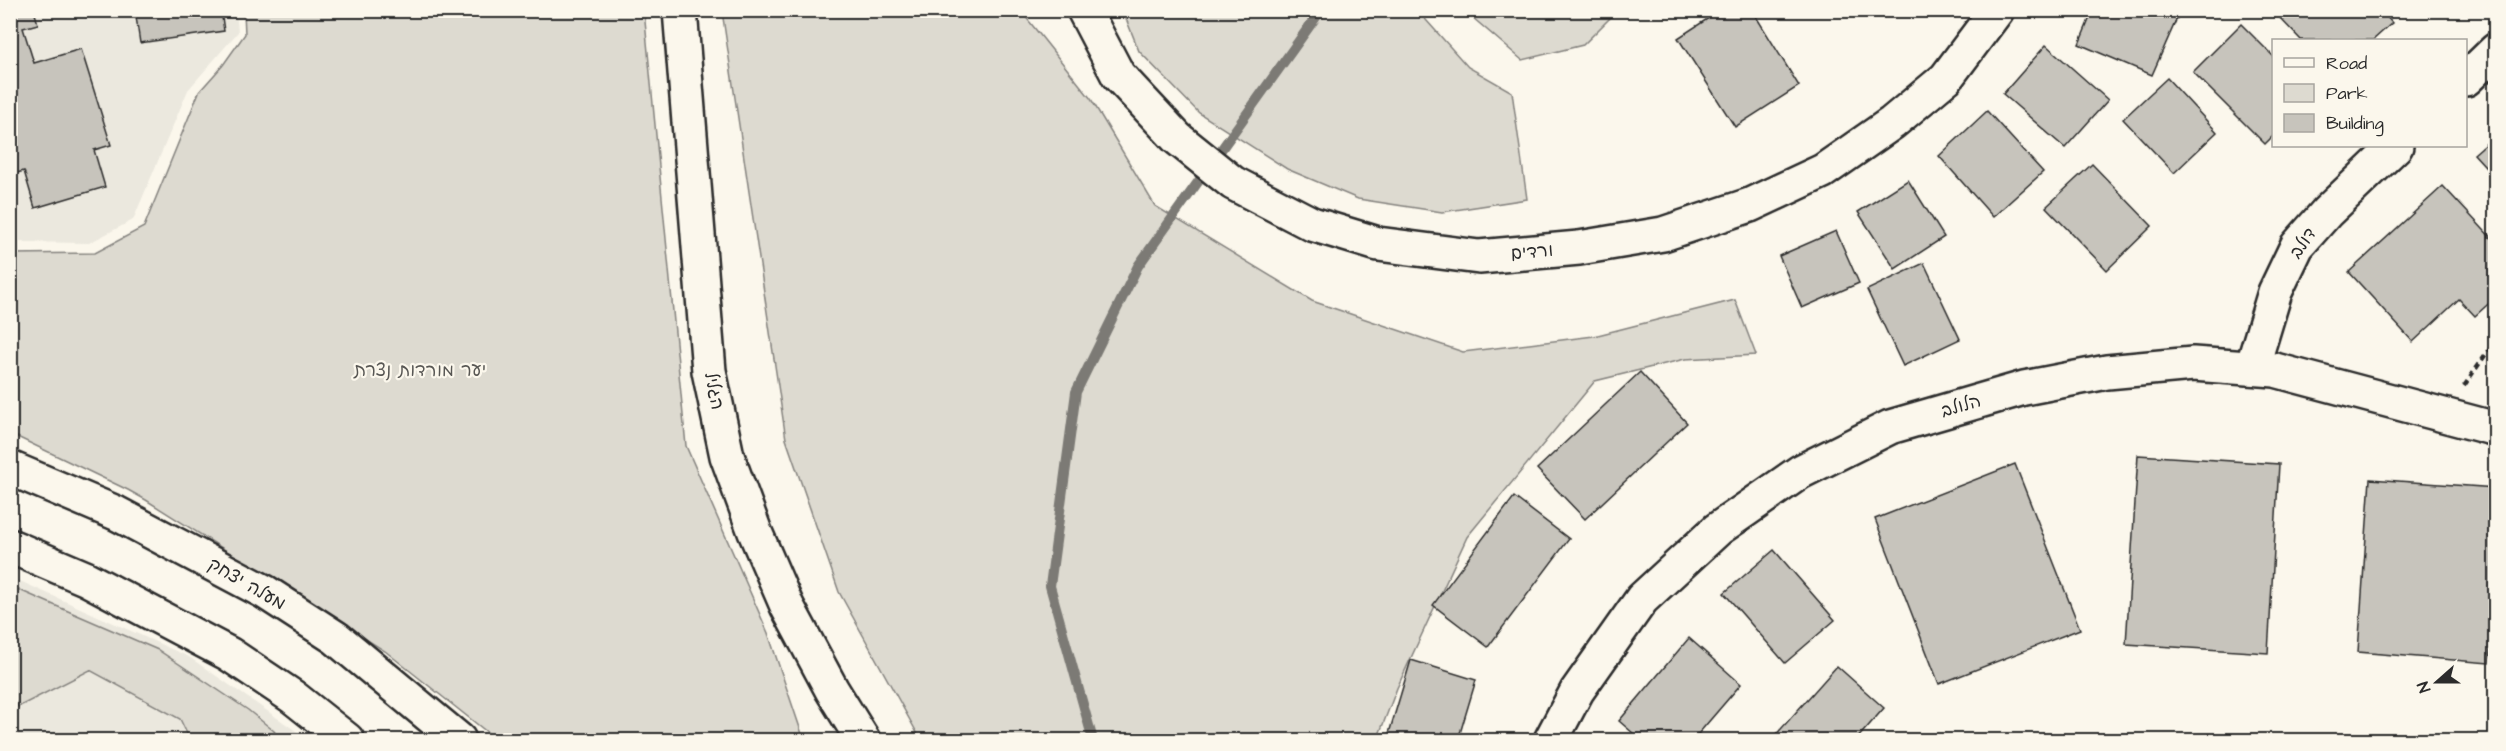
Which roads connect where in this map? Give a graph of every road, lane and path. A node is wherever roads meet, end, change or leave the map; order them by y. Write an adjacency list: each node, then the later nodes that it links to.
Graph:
1 (680, 10): 15 (street, הגליל)
2 (1084, 10): 3 (street, ורדים)
3 (1997, 10)
4 (2496, 50): 5 (street)
5 (2467, 78)
6 (2395, 147): 8 (street, דולב)
7 (2496, 340): 9 (path)
8 (2252, 368): 9 (street, הלולב); 16 (street, הלולב)
9 (2445, 414): 10 (street, הלולב)
10 (2496, 429)
11 (10, 468): 14 (street, מעלה יצחק)
12 (10, 546): 13 (street)
13 (346, 741)
14 (459, 741)
15 (863, 741)
16 (1551, 741)

